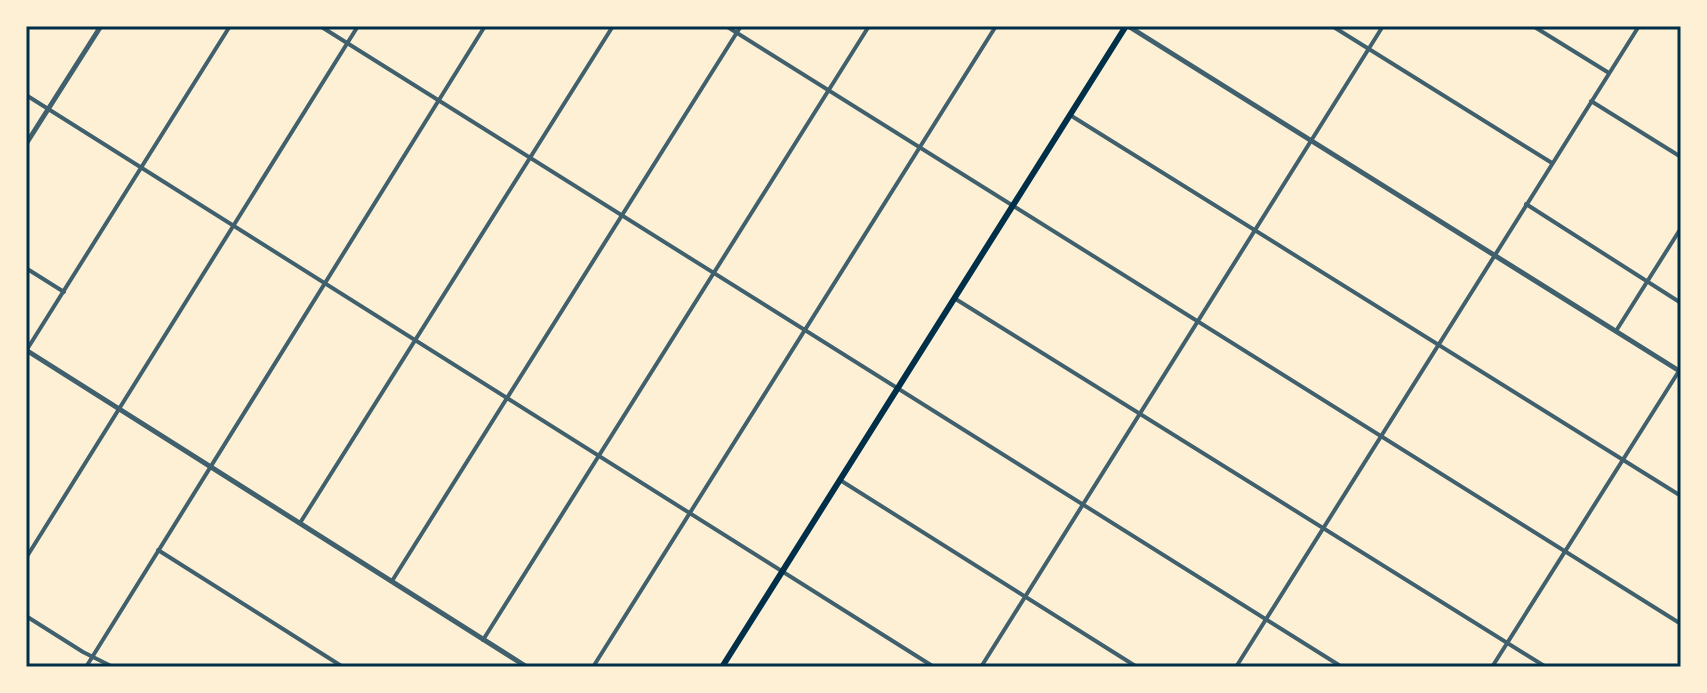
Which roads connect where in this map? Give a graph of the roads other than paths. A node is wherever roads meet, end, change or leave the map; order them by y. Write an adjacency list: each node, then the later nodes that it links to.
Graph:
1 (101, 26): 24 (street)
2 (230, 26): 32 (street)
3 (320, 26): 17 (street)
4 (358, 26): 17 (street)
5 (485, 26): 22 (street)
6 (613, 26): 30 (street)
7 (726, 26): 16 (street)
8 (741, 26): 16 (street)
9 (869, 26): 20 (street)
10 (996, 26): 28 (street)
11 (1127, 26): 25 (main road); 26 (street)
12 (1332, 26): 18 (street)
13 (1383, 26): 18 (street)
14 (1533, 26): 19 (street)
15 (1639, 26): 19 (street)
16 (736, 33): 20 (street); 35 (street)
17 (347, 43): 22 (street); 36 (street)
18 (1368, 49): 26 (street); 31 (street)
19 (1609, 73): 23 (street)
20 (828, 90): 28 (street); 41 (street)
21 (26, 95): 24 (street)
22 (438, 101): 30 (street); 43 (street)
23 (1591, 101): 29 (street); 31 (street)
24 (48, 109): 27 (street); 32 (street)
25 (1070, 115): 34 (main road); 38 (street)
26 (1311, 140): 38 (street); 39 (street)
27 (26, 144)
28 (920, 148): 34 (street); 48 (street)
29 (1681, 157)
30 (530, 158): 35 (street); 50 (street)
31 (1552, 163): 33 (street)
32 (141, 167): 36 (street); 44 (street)
33 (1526, 204): 39 (street); 42 (street)
34 (1012, 206): 45 (main road); 47 (street)
35 (621, 216): 41 (street); 55 (street)
36 (233, 225): 43 (street); 56 (street)
37 (1681, 228): 42 (street)
38 (1255, 230): 47 (street); 51 (street)
39 (1494, 255): 49 (street); 51 (street)
40 (29, 270): 44 (street)
41 (713, 273): 48 (street); 59 (street)
42 (1647, 281): 46 (street); 49 (street)
43 (324, 282): 50 (street); 61 (street)
44 (64, 292): 52 (street)
45 (954, 298): 54 (main road); 57 (street)
46 (1681, 303)
47 (1198, 322): 57 (street); 58 (street)
48 (805, 331): 54 (street); 65 (street)
49 (1616, 331): 53 (street)
50 (416, 340): 55 (street); 66 (street)
51 (1439, 345): 58 (street); 60 (street)
52 (26, 351): 56 (street)
53 (1680, 371): 60 (street)
54 (897, 389): 62 (main road); 64 (street)
55 (507, 398): 59 (street); 72 (street)
56 (118, 408): 61 (street); 70 (street)
57 (1140, 413): 64 (street); 67 (street)
58 (1381, 437): 67 (street); 69 (street)
59 (599, 455): 65 (street); 77 (street)
60 (1623, 460): 63 (street); 69 (street)
61 (209, 466): 66 (street); 68 (street)
62 (840, 480): 71 (main road); 73 (street)
63 (1681, 496)
64 (1083, 505): 73 (street); 75 (street)
65 (691, 513): 71 (street); 85 (street)
66 (300, 523): 72 (street)
67 (1324, 528): 75 (street); 78 (street)
68 (158, 550): 79 (street); 83 (street)
69 (1565, 551): 76 (street); 78 (street)
70 (26, 558)
71 (782, 571): 80 (main road); 86 (street)
72 (392, 581): 77 (street)
73 (1025, 597): 87 (street); 88 (street)
74 (26, 616): 79 (street)
75 (1266, 619): 89 (street); 90 (street)
76 (1681, 624)
77 (483, 640): 84 (street)
78 (1507, 643): 91 (street); 92 (street)
79 (92, 656): 81 (street); 82 (street)
80 (725, 666)
81 (86, 667)
82 (113, 667)
83 (343, 667)
84 (527, 667)
85 (593, 667)
86 (934, 667)
87 (981, 667)
88 (1137, 667)
89 (1236, 667)
90 (1342, 667)
91 (1492, 667)
92 (1546, 667)

